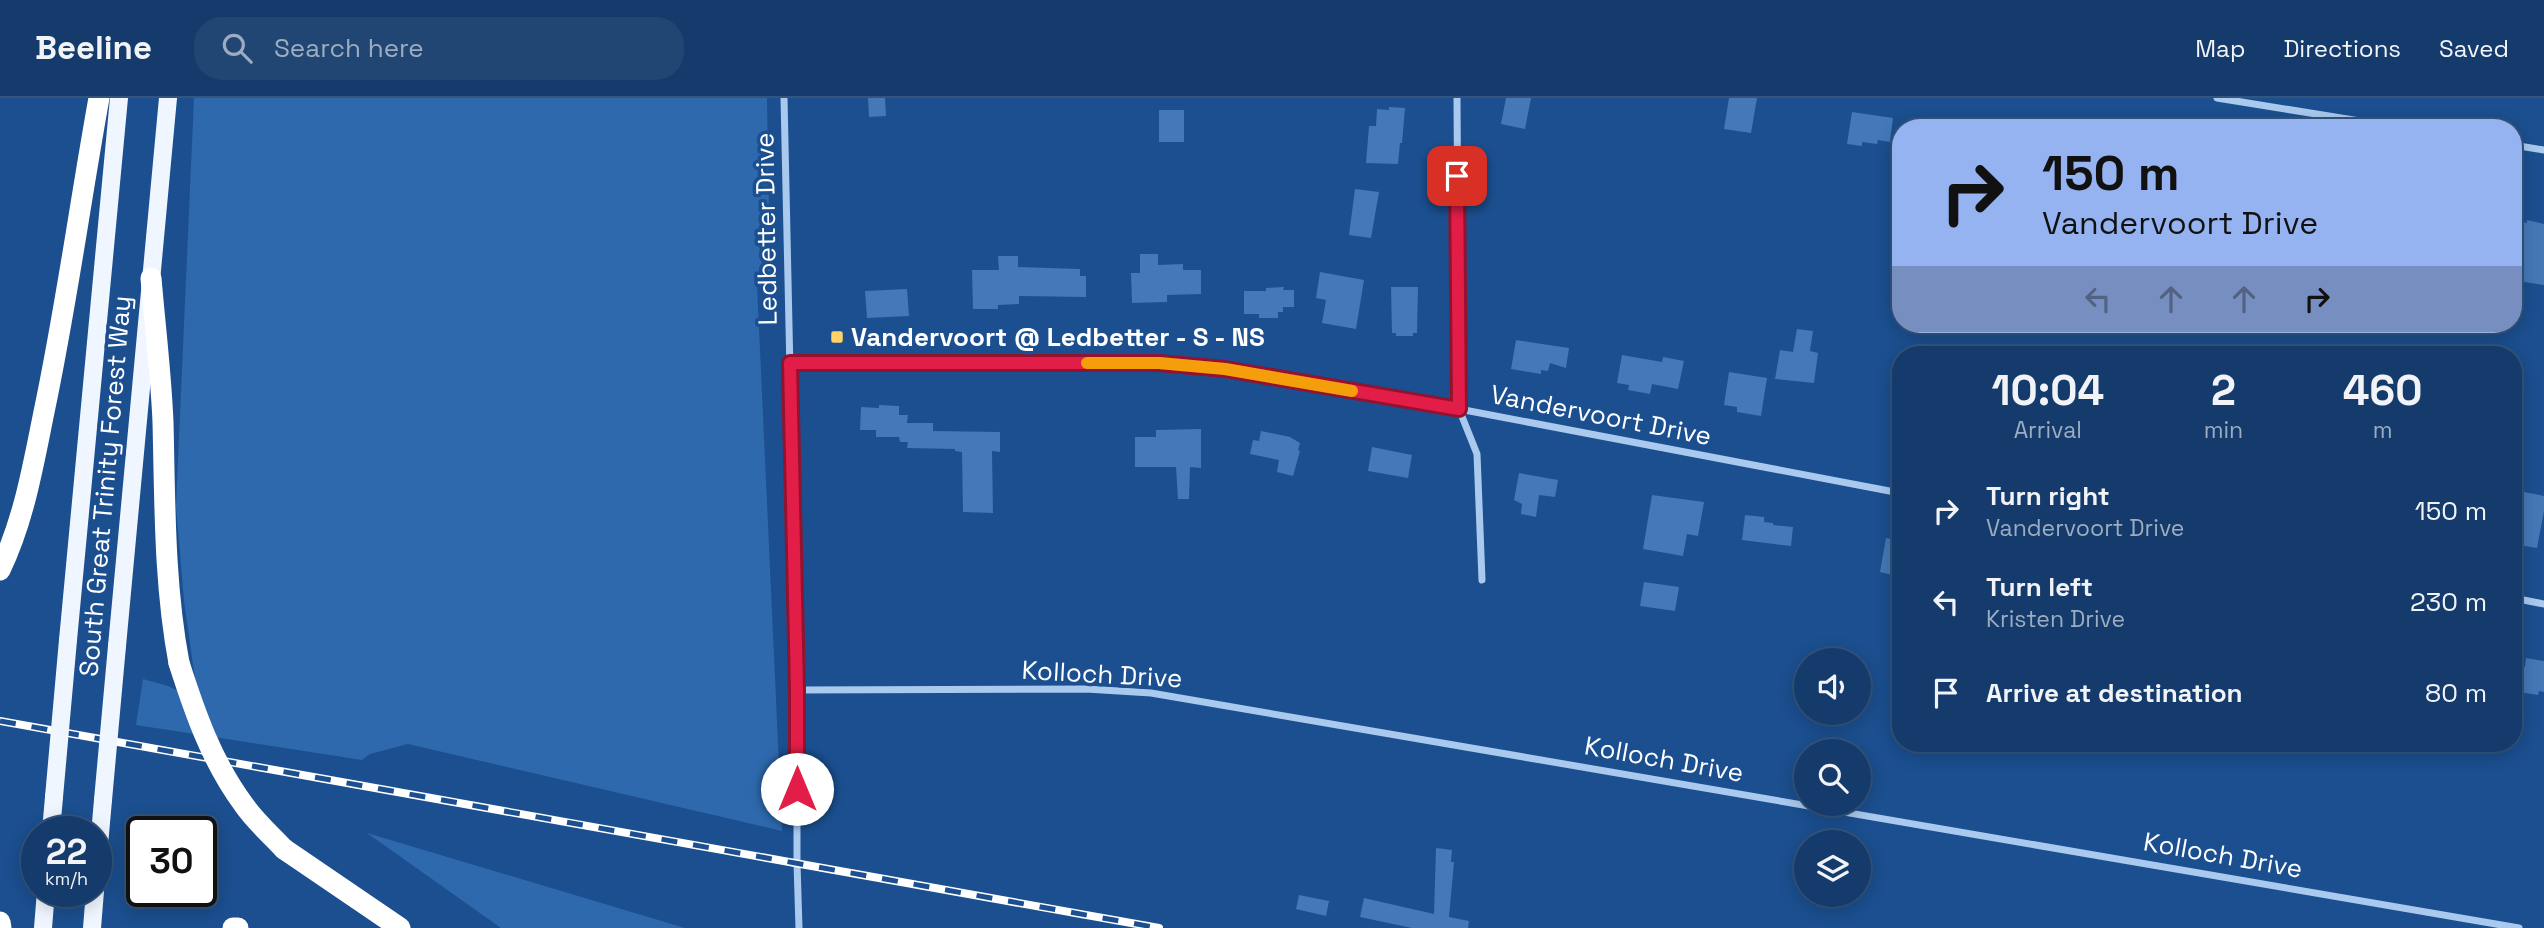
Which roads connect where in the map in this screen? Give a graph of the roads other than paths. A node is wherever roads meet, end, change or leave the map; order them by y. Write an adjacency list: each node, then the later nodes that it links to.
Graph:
1 (99, 98): 14 (highway)
2 (118, 98): 19 (main road, South Great Trinity Forest Way, bridge)
3 (168, 98): 10 (main road, South Great Trinity Forest Way)
4 (784, 98): 11 (street, Ledbetter Drive)
5 (1457, 98): 12 (street)
6 (2217, 98): 7 (street)
7 (2347, 119)
8 (2522, 146): 9 (street)
9 (2544, 150)
10 (151, 278): 20 (main road, South Great Trinity Forest Way, bridge); 29 (highway, bridge)
11 (790, 363): 12 (street, Vandervoort Drive); 18 (street, Ledbetter Drive)
12 (1459, 409): 13 (street, Vandervoort Drive); 15 (street)
13 (1892, 491)
14 (0, 570)
15 (1482, 580)
16 (2522, 600): 17 (street)
17 (2544, 604)
18 (797, 690): 30 (street, Ledbetter Drive); 31 (street, Kolloch Drive)
19 (52, 816)
20 (102, 816)
21 (45, 907): 25 (main road)
22 (94, 907): 26 (main road)
23 (0, 922): 24 (highway)
24 (1, 928)
25 (43, 928)
26 (92, 928)
27 (233, 928): 28 (highway)
28 (238, 928)
29 (400, 928)
30 (799, 928)
31 (2519, 928)

